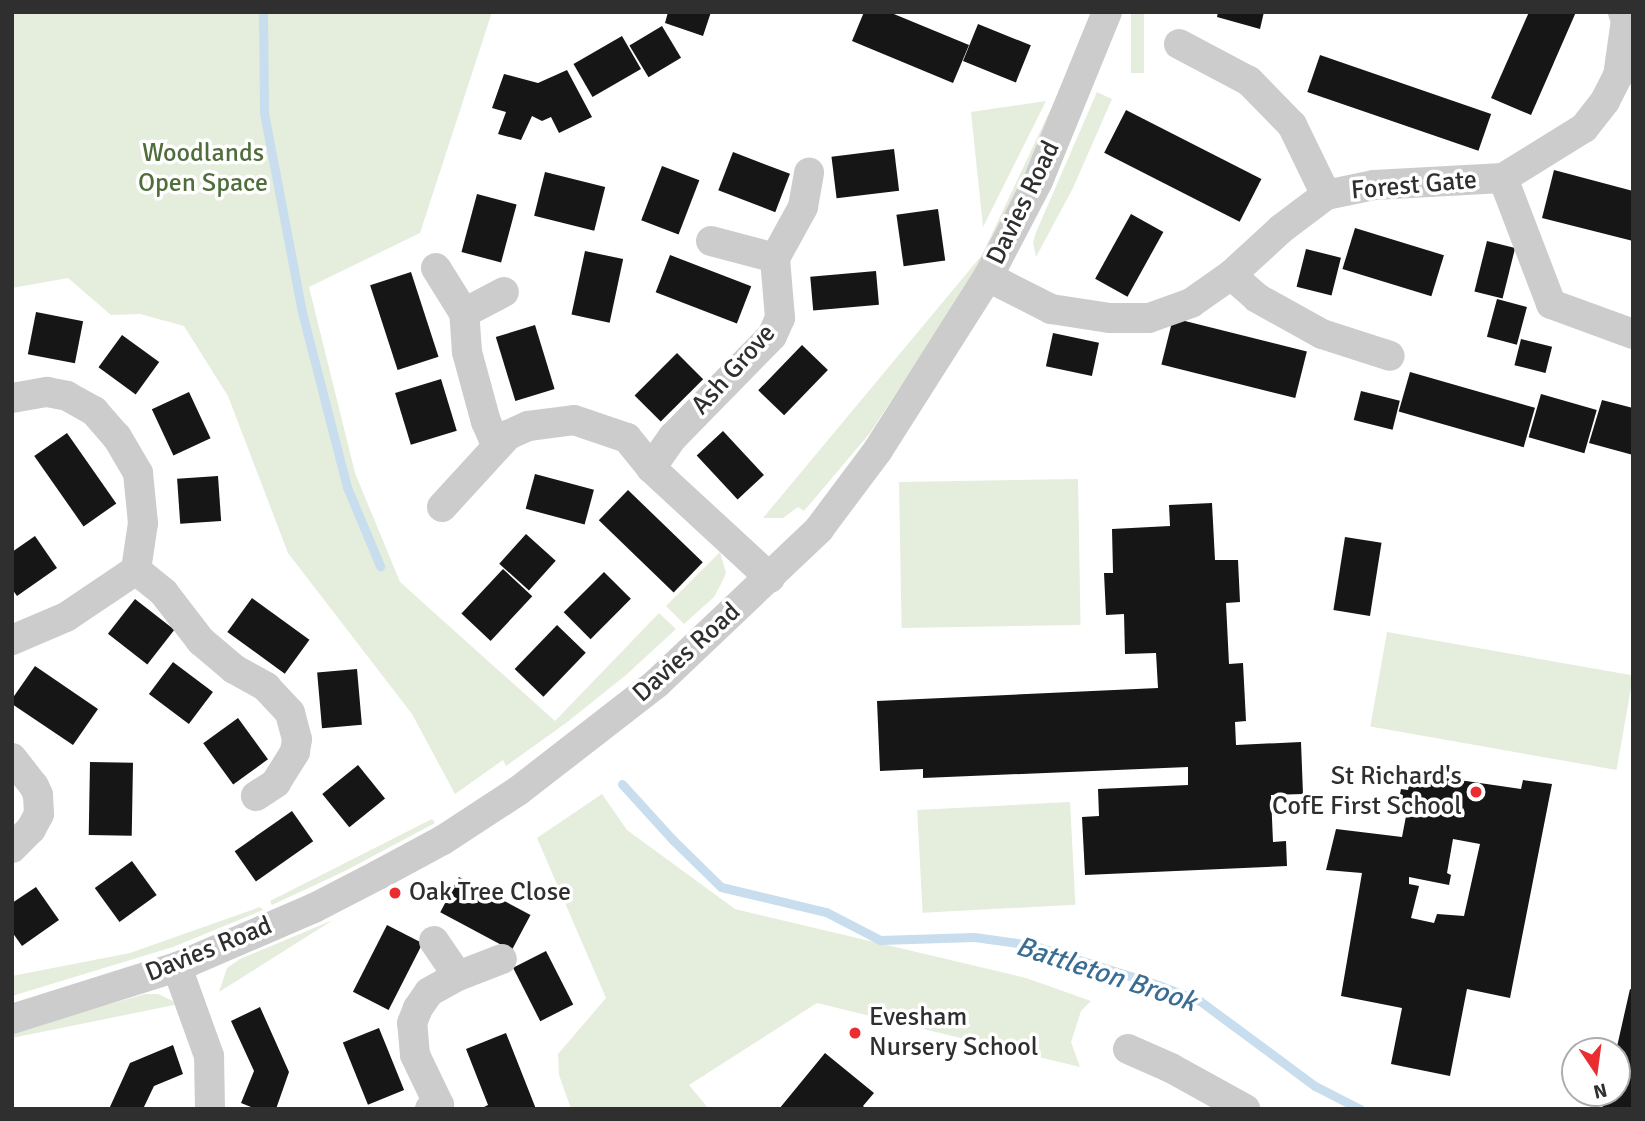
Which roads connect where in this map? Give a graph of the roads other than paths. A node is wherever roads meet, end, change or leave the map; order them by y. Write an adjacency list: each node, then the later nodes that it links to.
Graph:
1 (1107, 12): 11 (street, Davies Road)
2 (1627, 17): 5 (street, Forest Gate)
3 (1179, 44): 6 (street, Forest Gate)
4 (810, 173): 8 (street)
5 (1503, 177): 6 (street, Forest Gate); 14 (street, Forest Gate)
6 (1326, 195): 10 (street, Forest Gate)
7 (711, 241): 8 (street)
8 (775, 258): 18 (street, Ash Grove)
9 (436, 268): 13 (street)
10 (1231, 275): 11 (street, Forest Gate); 15 (street)
11 (988, 277): 21 (street, Davies Road)
12 (504, 292): 13 (street)
13 (464, 313): 17 (street)
14 (1633, 334)
15 (1390, 356)
16 (12, 398): 20 (street)
17 (496, 445): 18 (street); 19 (street)
18 (651, 468): 21 (street)
19 (442, 507)
20 (136, 570): 22 (street); 24 (street)
21 (770, 578): 28 (street, Davies Road)
22 (12, 640)
23 (12, 758): 25 (street)
24 (256, 796)
25 (12, 848)
26 (434, 940): 29 (street)
27 (502, 960): 29 (street)
28 (177, 967): 30 (street, Davies Road); 32 (street)
29 (458, 976): 33 (street)
30 (12, 1019)
31 (1128, 1049): 34 (street)
32 (211, 1109)
33 (430, 1109)
34 (1245, 1109)

